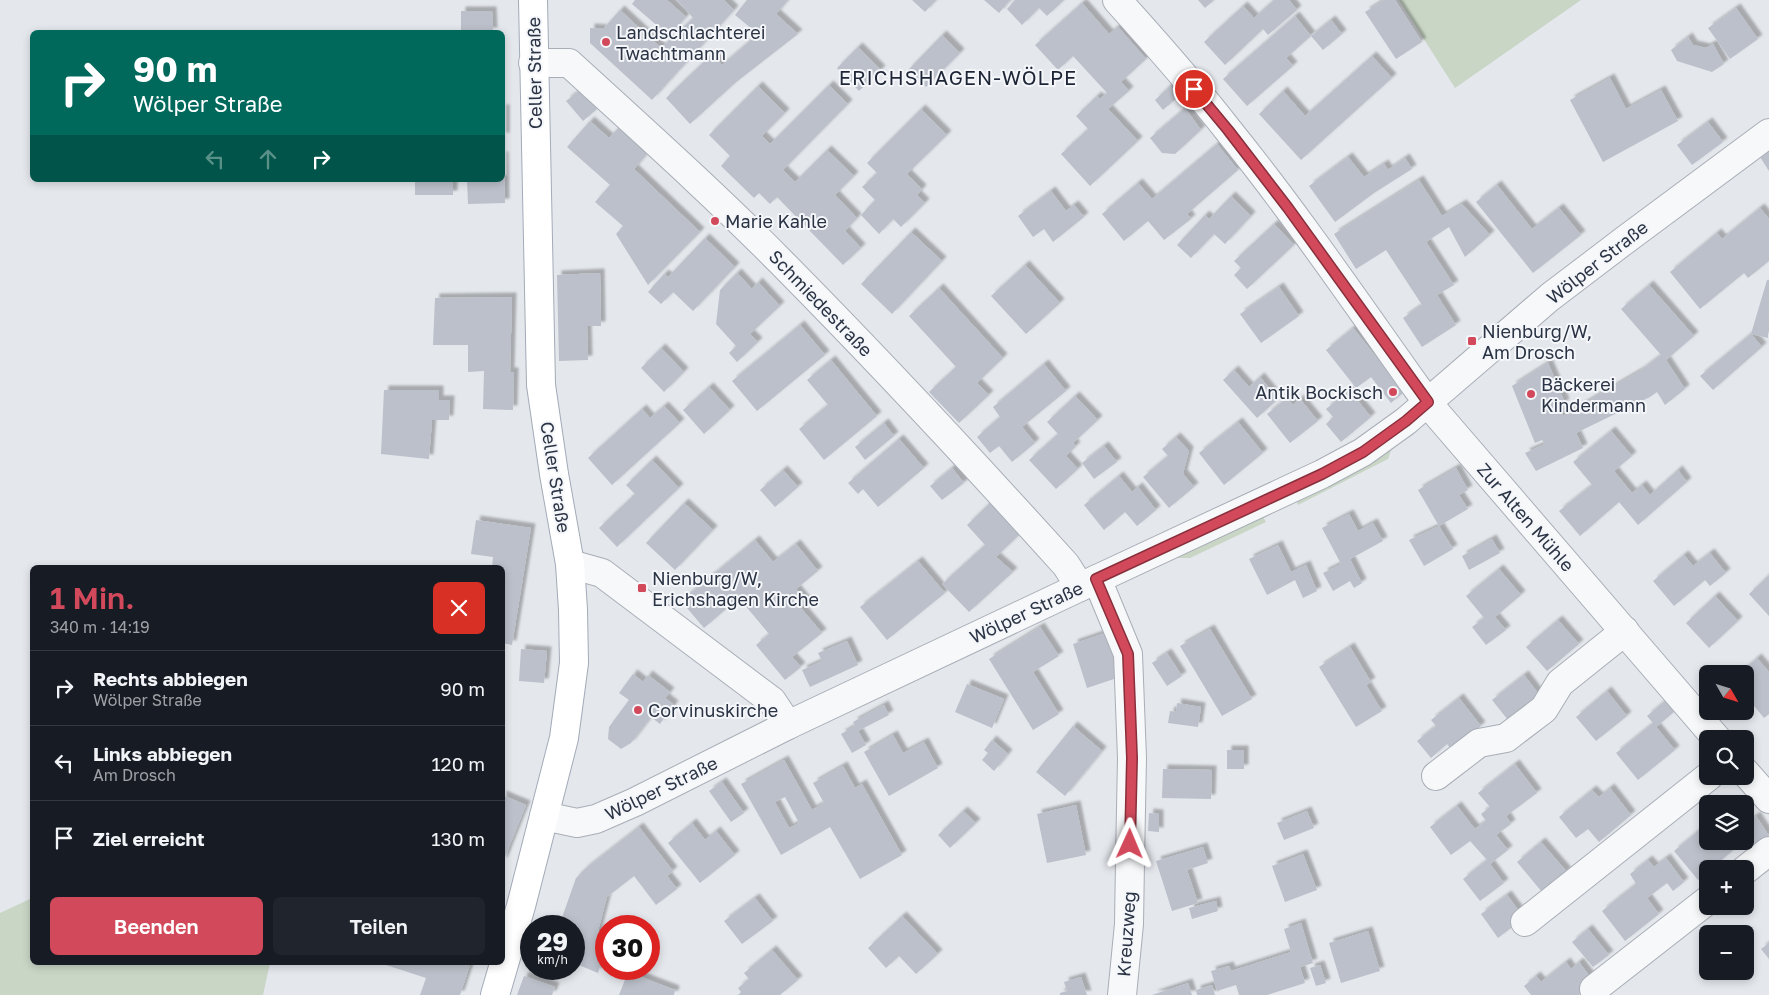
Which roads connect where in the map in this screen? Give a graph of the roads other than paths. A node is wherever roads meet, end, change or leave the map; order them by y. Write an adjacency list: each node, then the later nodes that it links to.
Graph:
1 (533, 0): 3 (main road, Celler Straße)
2 (1117, 0): 5 (street, Zur Alten Mühle)
3 (533, 63): 6 (main road, Celler Straße); 7 (street, Schmiedestraße)
4 (1769, 133): 5 (street, Wölper Straße)
5 (1428, 402): 7 (street, Wölper Straße); 8 (street, Zur Alten Mühle)
6 (570, 564): 9 (street); 15 (main road, Celler Straße)
7 (1088, 583): 9 (street, Wölper Straße); 24 (street, Kreuzweg)
8 (1625, 631): 10 (street, Zur Alten Mühle); 11 (street)
9 (788, 725): 15 (street, Wölper Straße)
10 (1709, 730)
11 (1436, 776)
12 (1754, 782): 14 (street)
13 (1699, 784): 19 (street)
14 (1769, 800)
15 (544, 816): 20 (main road, Celler Straße)
16 (1769, 851): 17 (street)
17 (1754, 863)
18 (1699, 907): 22 (street)
19 (1525, 922)
20 (506, 945)
21 (502, 965): 23 (main road, Celler Straße)
22 (1594, 989)
23 (495, 995)
24 (1122, 995)

